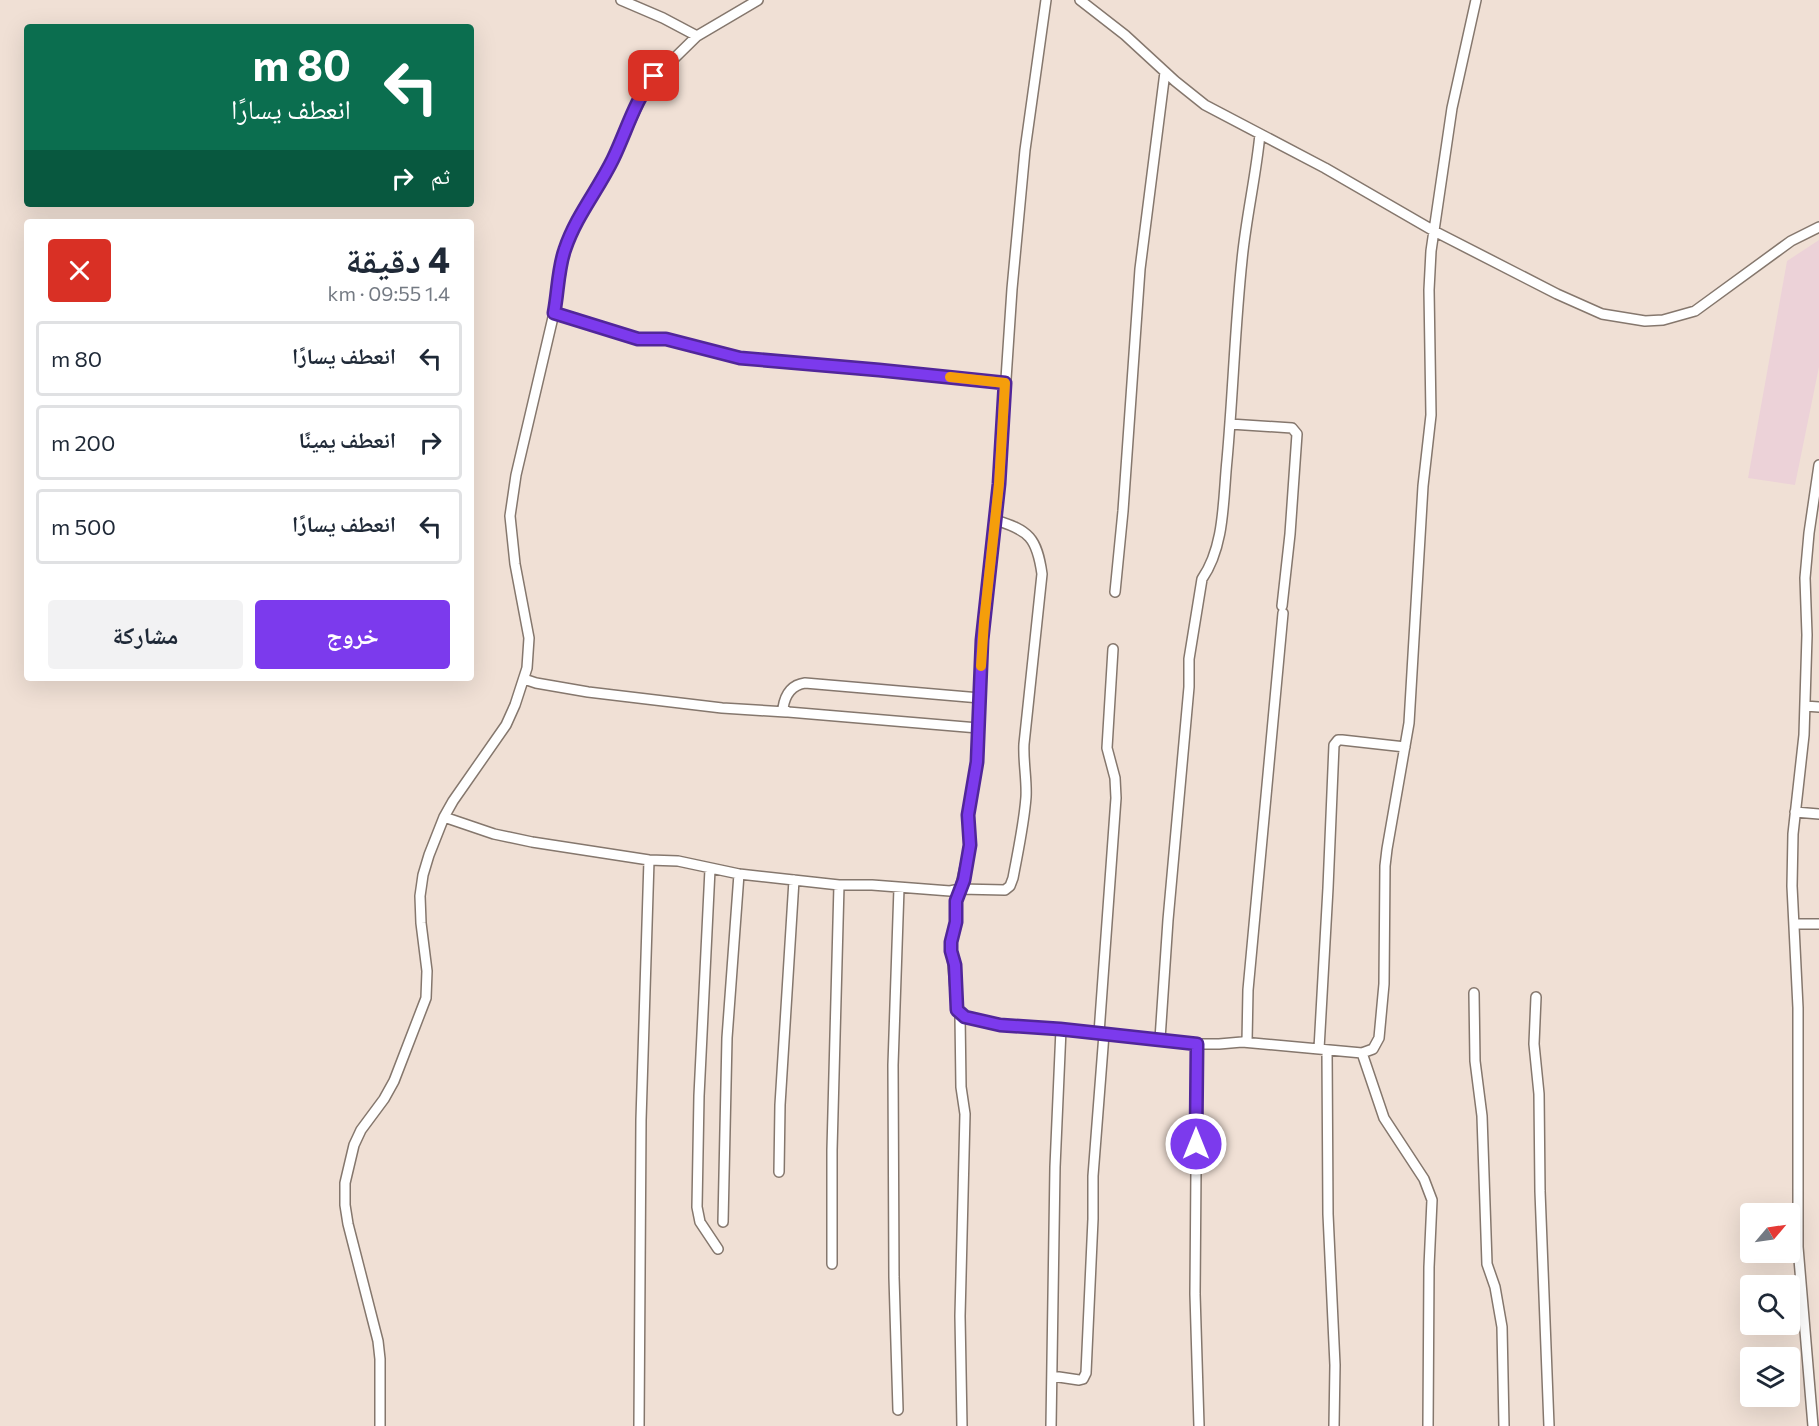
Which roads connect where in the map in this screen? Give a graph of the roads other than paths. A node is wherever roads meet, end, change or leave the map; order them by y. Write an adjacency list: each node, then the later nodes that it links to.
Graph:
1 (621, 0): 6 (street)
2 (758, 0): 6 (street)
3 (1046, 0): 12 (street)
4 (1080, 0): 7 (street)
5 (1476, 0): 10 (street)
6 (697, 36): 11 (street)
7 (1165, 72): 8 (street); 16 (street)
8 (1260, 134): 10 (street); 13 (street)
9 (1819, 227): 10 (street)
10 (1434, 231): 24 (street)
11 (554, 313): 12 (street); 18 (street)
12 (1005, 383): 15 (street)
13 (1230, 424): 42 (street); 43 (street)
14 (1819, 465): 20 (street)
15 (995, 520): 19 (street); 34 (street)
16 (1115, 592)
17 (1113, 650): 41 (street)
18 (524, 679): 22 (street); 27 (street)
19 (980, 698): 22 (street); 23 (street)
20 (1805, 706): 21 (street); 25 (street)
21 (1819, 707)
22 (786, 712): 23 (street)
23 (978, 728): 34 (street)
24 (1405, 747): 45 (street); 46 (street)
25 (1796, 812): 26 (street); 35 (street)
26 (1819, 814)
27 (444, 817): 28 (street); 53 (street)
28 (649, 860): 29 (street); 54 (street)
29 (710, 869): 30 (street); 49 (street)
30 (740, 874): 31 (street); 48 (street)
31 (794, 880): 32 (street); 47 (street)
32 (839, 885): 33 (street); 50 (street)
33 (899, 888): 34 (street); 52 (street)
34 (960, 889): 39 (street)
35 (1794, 924): 36 (street); 62 (street)
36 (1819, 924)
37 (1474, 993): 60 (street)
38 (1536, 997): 61 (street)
39 (960, 1015): 40 (street); 55 (street)
40 (1060, 1029): 41 (street); 51 (street)
41 (1101, 1033): 42 (street); 51 (street)
42 (1160, 1040): 44 (street)
43 (1247, 1042): 44 (street); 45 (street)
44 (1197, 1044): 57 (street)
45 (1323, 1050): 46 (street); 58 (street)
46 (1362, 1053): 59 (street)
47 (779, 1172)
48 (723, 1222)
49 (718, 1249)
50 (832, 1264)
51 (1052, 1376): 56 (street)
52 (898, 1410)
53 (380, 1426)
54 (639, 1426)
55 (962, 1426)
56 (1051, 1426)
57 (1199, 1426)
58 (1334, 1426)
59 (1428, 1426)
60 (1504, 1426)
61 (1549, 1426)
62 (1813, 1426)

